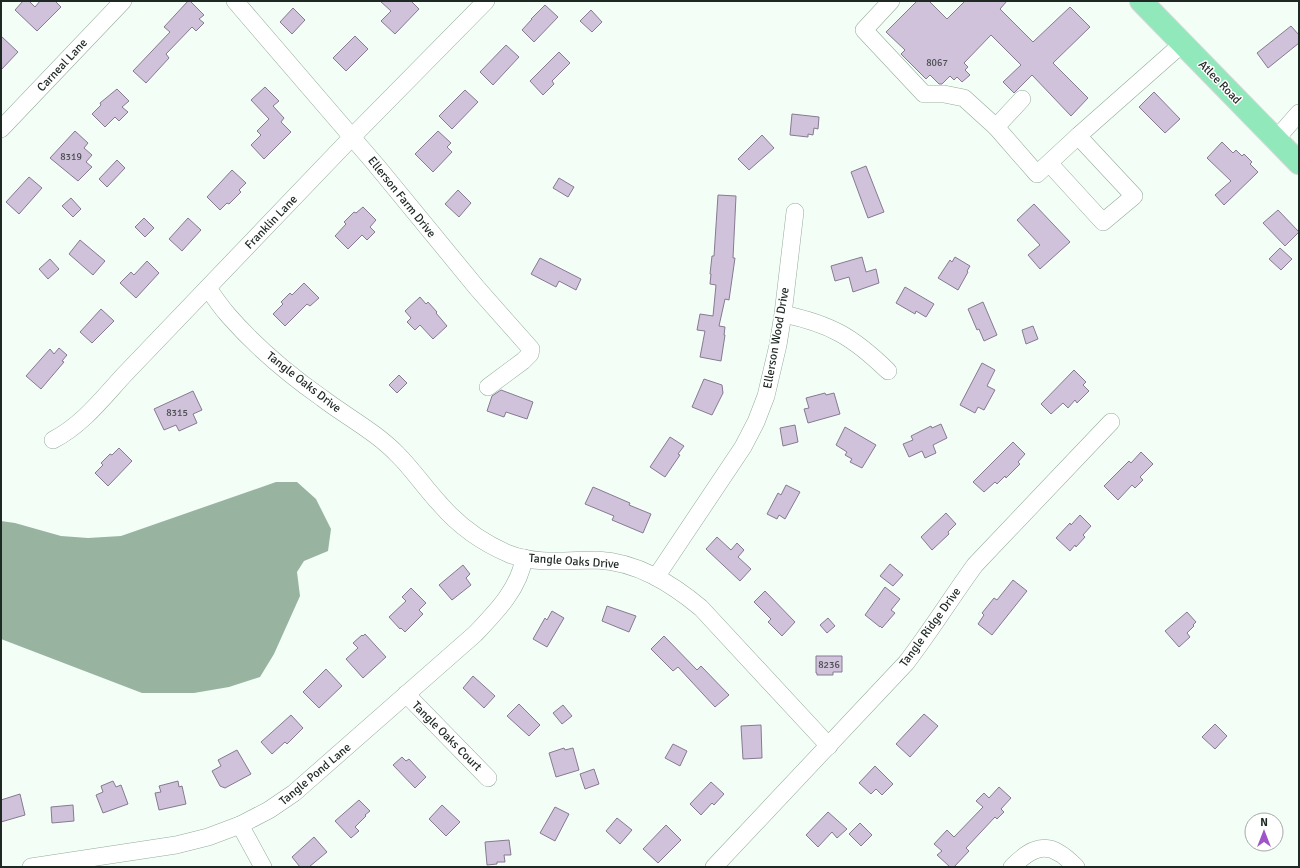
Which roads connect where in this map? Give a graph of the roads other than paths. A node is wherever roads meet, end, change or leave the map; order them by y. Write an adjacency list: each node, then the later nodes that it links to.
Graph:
1 (123, 1): 10 (street, Carneal Lane)
2 (235, 1): 12 (street, Ellerson Farm Drive)
3 (486, 1): 12 (street, Franklin Lane)
4 (891, 1): 9 (street)
5 (1140, 1): 6 (main road, Atlee Road)
6 (1182, 44): 11 (street); 13 (main road, Atlee Road)
7 (1022, 99): 9 (street)
8 (1299, 114): 13 (street)
9 (996, 127): 14 (street)
10 (1, 129)
11 (1078, 136): 14 (street); 14 (street)
12 (352, 138): 17 (street, Franklin Lane); 20 (street, Ellerson Farm Drive)
13 (1276, 139): 15 (main road, Atlee Road)
14 (1049, 163)
15 (1299, 163)
16 (795, 212): 18 (street, Ellerson Wood Drive)
17 (208, 288): 22 (street, Franklin Lane); 23 (street, Tangle Oaks Drive)
18 (783, 314): 19 (street); 24 (street, Ellerson Wood Drive)
19 (888, 371)
20 (488, 386)
21 (1112, 422): 26 (street, Tangle Ridge Drive)
22 (53, 440)
23 (524, 558): 24 (street, Tangle Oaks Drive); 25 (street, Tangle Pond Lane)
24 (656, 577): 26 (street, Tangle Oaks Drive)
25 (406, 694): 27 (street, Tangle Oaks Court); 28 (street, Tangle Pond Lane)
26 (829, 746): 32 (street, Tangle Ridge Drive)
27 (488, 778)
28 (240, 825): 29 (street, Tangle Pond Lane); 31 (street)
29 (52, 865): 30 (street, Tangle Pond Lane)
30 (31, 867)
31 (263, 867)
32 (714, 867)
33 (1012, 867): 34 (street)
34 (1076, 867)

